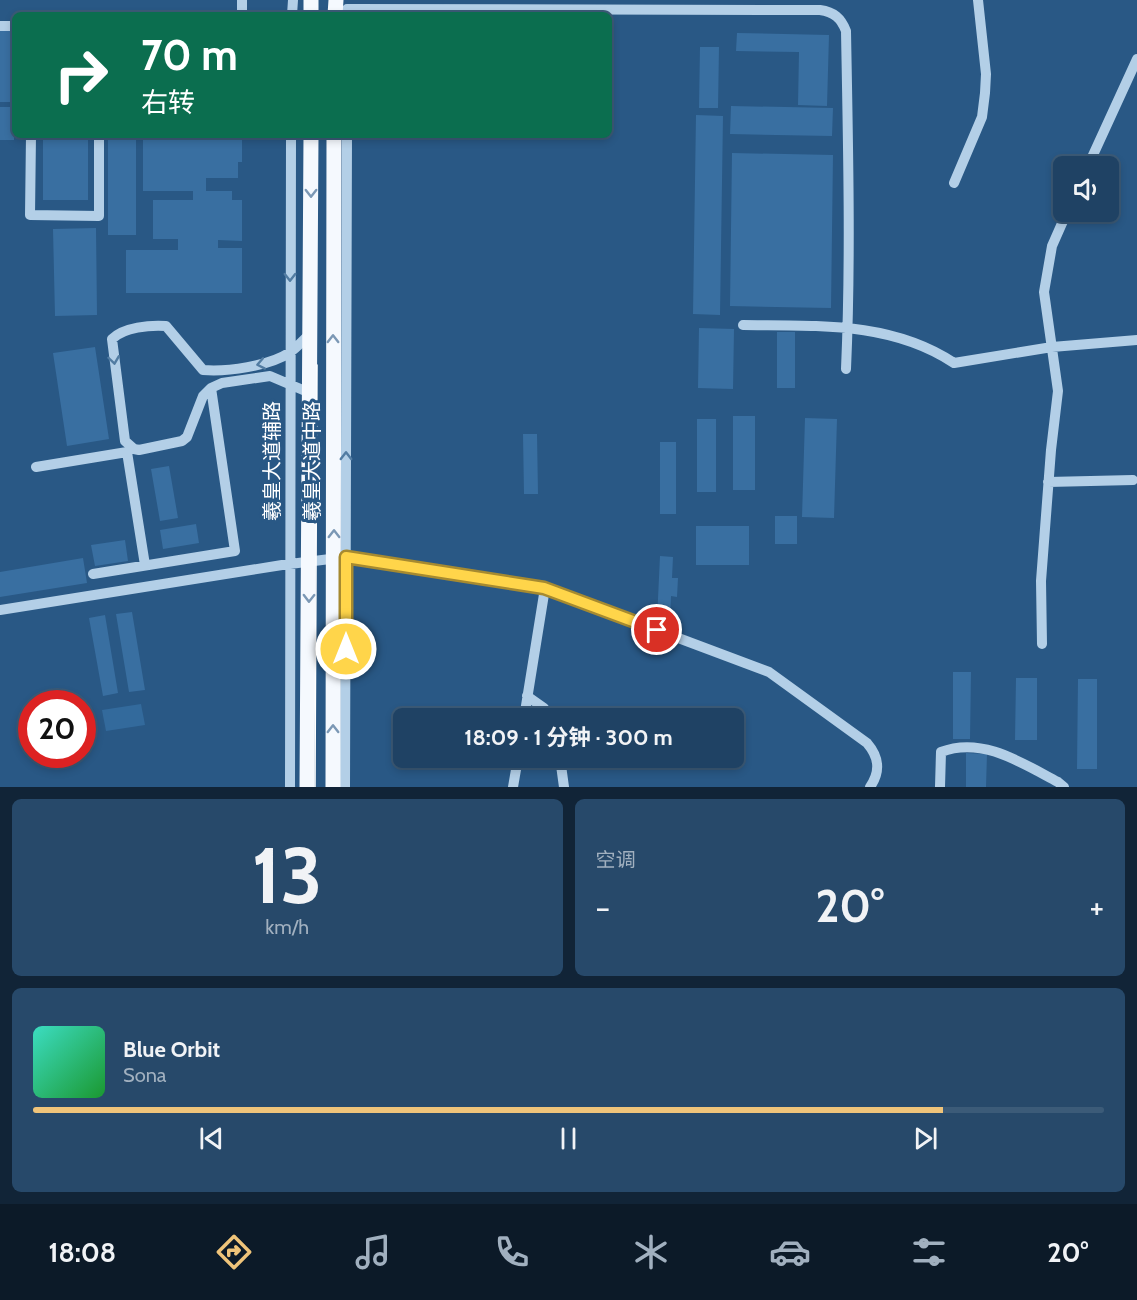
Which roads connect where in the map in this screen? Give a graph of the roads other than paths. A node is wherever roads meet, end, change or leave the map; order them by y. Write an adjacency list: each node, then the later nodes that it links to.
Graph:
1 (978, 0): 12 (street)
2 (694, 5): 3 (street); 15 (street)
3 (343, 8)
4 (1137, 59): 11 (street)
5 (31, 138): 6 (street)
6 (99, 138)
7 (291, 138): 19 (street, 羲皇大道辅路, one-way to 19)
8 (311, 138): 16 (main road, 羲皇大道中路, one-way to 16)
9 (334, 138): 28 (main road, 羲皇大道中路, one-way to 9)
10 (347, 138): 28 (street, one-way to 10)
11 (1093, 156)
12 (954, 183)
13 (1063, 222): 18 (street)
14 (743, 325): 15 (street)
15 (848, 327): 18 (street); 20 (street)
16 (310, 334): 19 (street); 23 (main road, 羲皇大道中路)
17 (1137, 340): 18 (street)
18 (1052, 347): 27 (street)
19 (290, 352): 21 (street, 羲皇大道辅路); 24 (street, one-way to 24)
20 (846, 369)
21 (290, 384): 22 (street); 23 (street); 30 (street, 羲皇大道辅路)
22 (211, 388): 24 (street); 31 (street)
23 (310, 393): 29 (main road, 羲皇大道中路)
24 (126, 446): 25 (street); 31 (street)
25 (36, 467)
26 (1133, 480): 27 (street)
27 (1048, 482): 35 (street)
28 (340, 557): 29 (street); 33 (street); 43 (main road, 羲皇大道中路, one-way to 28); 44 (street)
29 (310, 561): 30 (street); 42 (main road, 羲皇大道中路, one-way to 42)
30 (290, 564): 34 (street); 41 (street, 羲皇大道辅路)
31 (145, 565): 32 (street)
32 (93, 574)
33 (544, 588): 36 (street); 47 (street)
34 (0, 610)
35 (1042, 644)
36 (527, 696): 37 (street); 38 (street)
37 (525, 708)
38 (544, 708)
39 (516, 768): 45 (street)
40 (561, 768): 46 (street)
41 (290, 787)
42 (307, 787)
43 (333, 787)
44 (345, 787)
45 (513, 787)
46 (564, 787)
47 (870, 787)
48 (940, 787): 49 (street)
49 (1064, 787)

